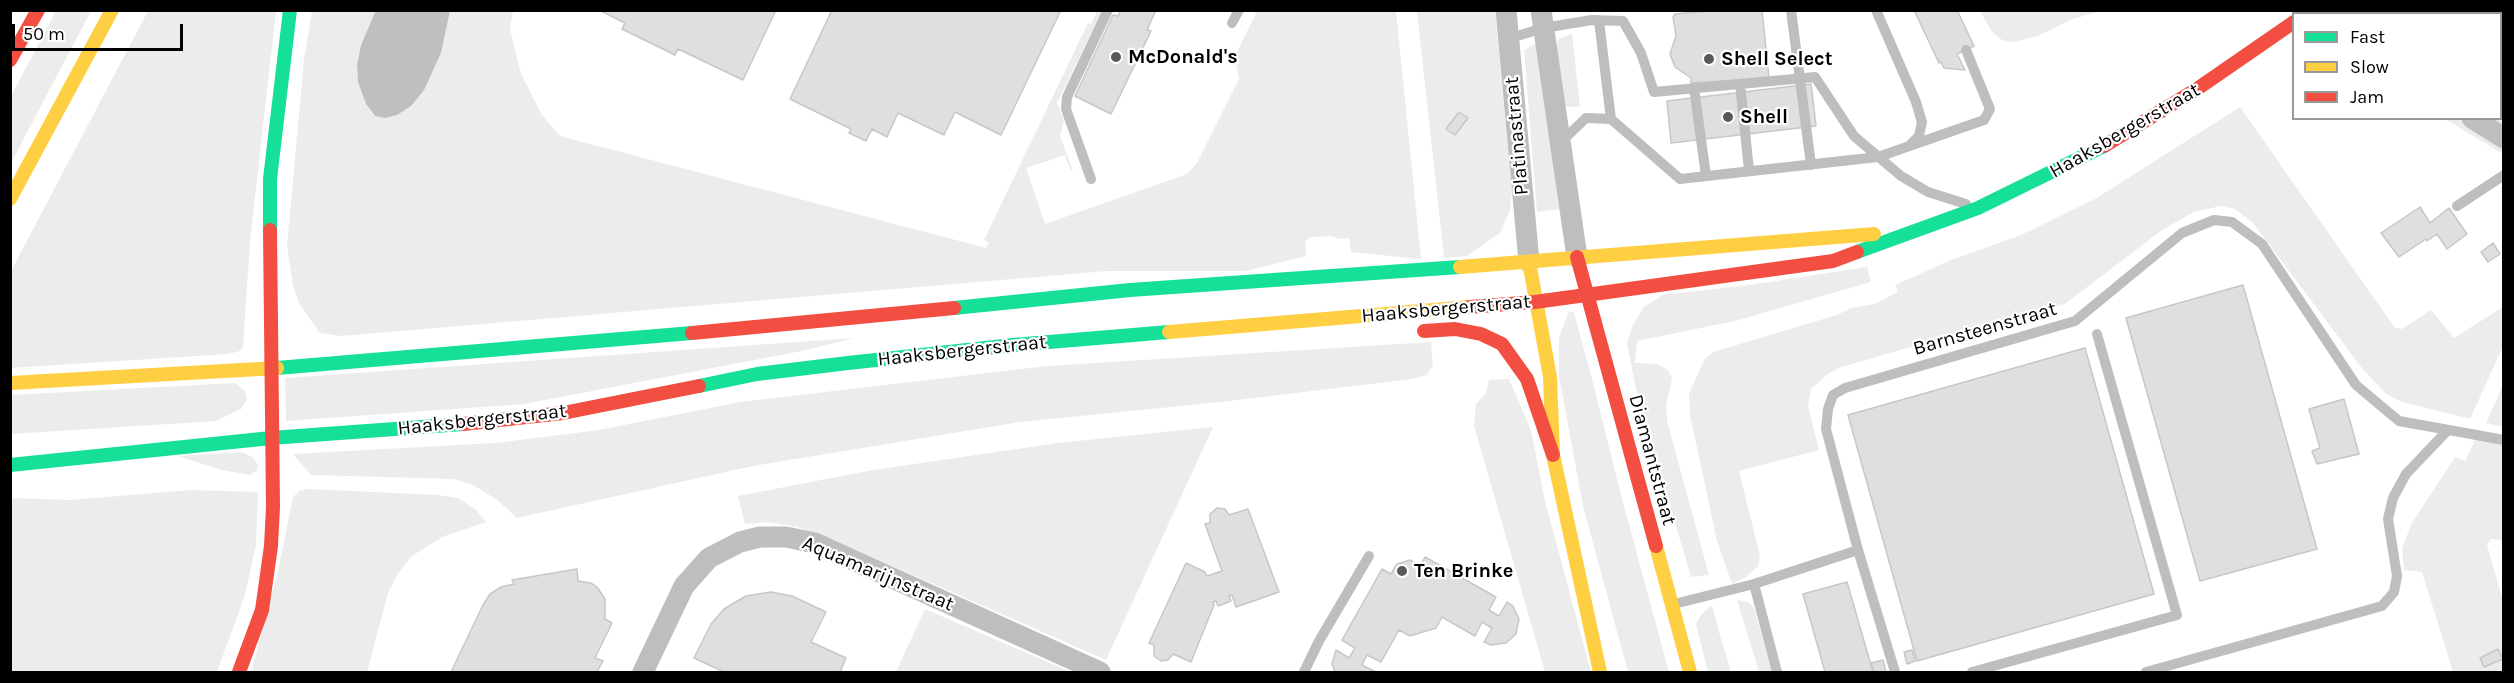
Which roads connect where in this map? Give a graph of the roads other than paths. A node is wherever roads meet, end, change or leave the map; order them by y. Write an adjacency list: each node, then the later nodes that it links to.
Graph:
1 (38, 10): 15 (main road)
2 (112, 10): 30 (main road)
3 (290, 10): 42 (main road)
4 (1108, 10): 29 (lane)
5 (1239, 10): 11 (lane)
6 (1506, 10): 13 (street, Platinastraat)
7 (1791, 10): 16 (lane)
8 (1876, 10): 23 (lane)
9 (1542, 19): 10 (lane); 13 (lane); 22 (street, Platinastraat)
10 (1599, 21): 18 (lane); 19 (lane)
11 (1232, 23)
12 (2292, 23): 32 (main road, Haaksbergerstraat)
13 (1508, 39): 35 (street, Platinastraat)
14 (1966, 50): 23 (lane)
15 (10, 60)
16 (1801, 79): 17 (lane); 24 (lane); 25 (lane)
17 (1740, 84): 18 (lane); 26 (lane)
18 (1694, 88): 28 (lane)
19 (1611, 119): 22 (lane); 28 (lane)
20 (2475, 120): 21 (street)
21 (2504, 138)
22 (1560, 144): 34 (street, Platinastraat)
23 (1909, 146): 24 (lane)
24 (1878, 157): 25 (lane); 32 (lane)
25 (1811, 165): 26 (lane)
26 (1749, 170): 28 (lane)
27 (2504, 175): 31 (lane)
28 (1706, 176)
29 (1091, 179)
30 (10, 199)
31 (2457, 206)
32 (1978, 208): 33 (main road, Haaksbergerstraat)
33 (1911, 232): 34 (main road, Haaksbergerstraat); 36 (main road, Haaksbergerstraat)
34 (1577, 257): 35 (main road, Haaksbergerstraat); 36 (main road, Diamantstraat)
35 (1529, 262): 37 (main road); 42 (main road, Haaksbergerstraat)
36 (1586, 294): 37 (main road, Haaksbergerstraat); 52 (main road, Diamantstraat)
37 (1535, 302): 38 (main road, Haaksbergerstraat); 47 (main road)
38 (1178, 332): 41 (main road); 45 (main road, Haaksbergerstraat)
39 (1408, 332): 47 (main road)
40 (2097, 334): 61 (lane)
41 (1218, 341)
42 (271, 368): 43 (main road, Haaksbergerstraat); 45 (main road)
43 (10, 383)
44 (2448, 430): 46 (lane, Barnsteenstraat); 49 (lane, Barnsteenstraat); 62 (lane)
45 (271, 438): 48 (main road, Haaksbergerstraat); 53 (main road)
46 (2504, 440)
47 (1552, 455): 57 (main road)
48 (10, 465)
49 (1858, 550): 51 (lane); 60 (lane)
50 (1369, 556): 56 (lane)
51 (1754, 584): 52 (lane); 59 (lane)
52 (1671, 605): 58 (main road, Diamantstraat)
53 (239, 672)
54 (643, 672): 55 (street, Aquamarijnstraat)
55 (1100, 672)
56 (1304, 672)
57 (1600, 672)
58 (1690, 672)
59 (1777, 672)
60 (1895, 672)
61 (1972, 672)
62 (2145, 672)

